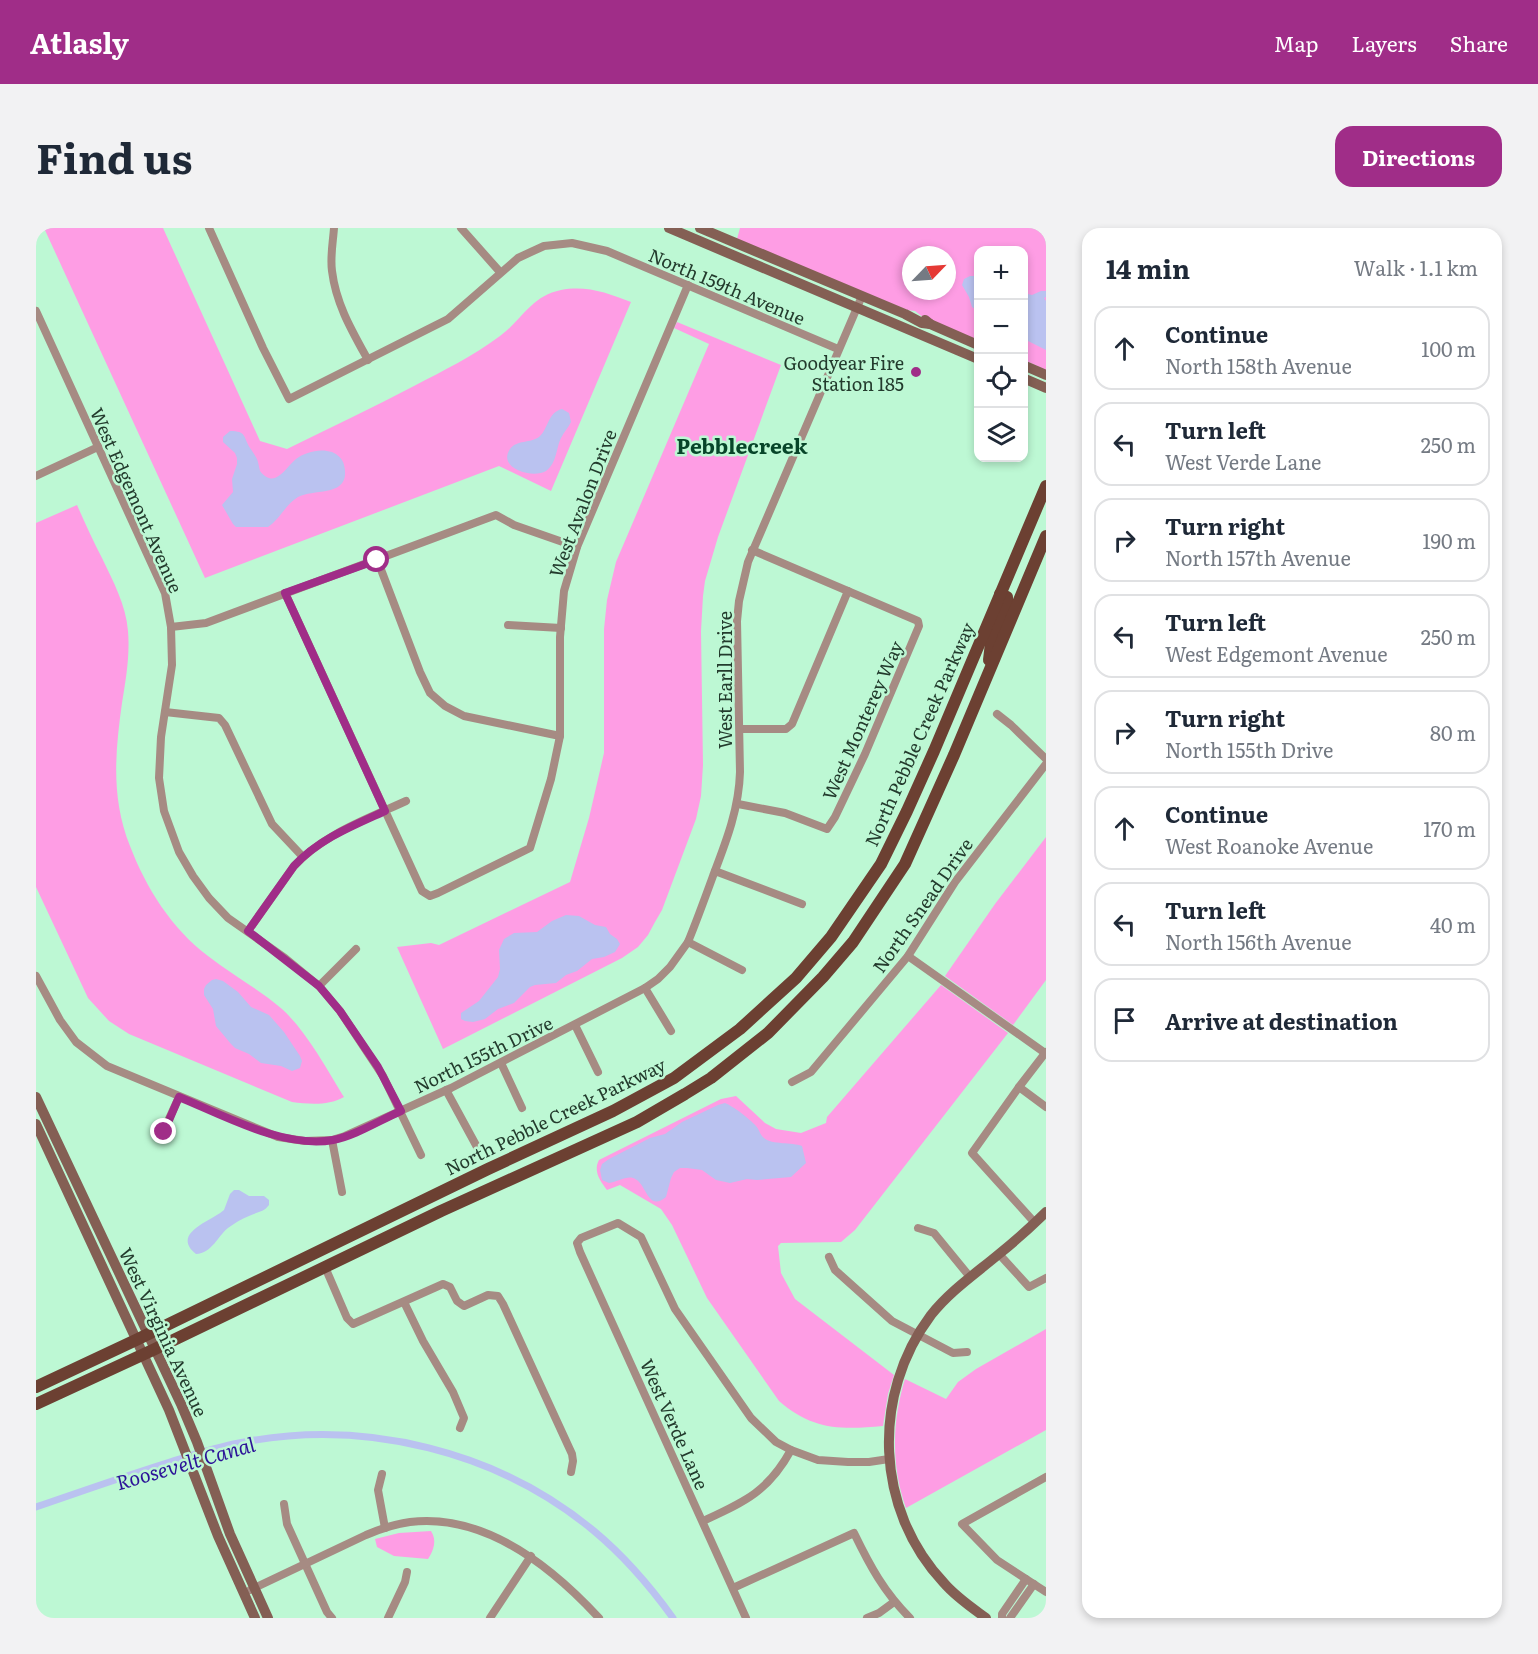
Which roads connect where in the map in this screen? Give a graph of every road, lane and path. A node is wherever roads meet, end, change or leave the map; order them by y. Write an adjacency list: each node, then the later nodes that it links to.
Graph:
1 (209, 228): 16 (street, North 159th Avenue)
2 (334, 228): 16 (street)
3 (461, 228): 6 (street)
4 (700, 228): 8 (street)
5 (674, 229): 9 (street)
6 (500, 272): 7 (street, North 159th Avenue); 16 (street, North 159th Avenue)
7 (688, 285): 13 (street, North 159th Avenue); 25 (street, West Avalon Drive)
8 (862, 296): 9 (street, West Earll Drive); 11 (street)
9 (857, 308): 13 (street, West Earll Drive); 14 (street)
10 (36, 313): 21 (street, West Edgemont Avenue)
11 (974, 343)
12 (974, 344): 14 (street)
13 (838, 349): 26 (street, West Earll Drive)
14 (965, 354): 15 (street)
15 (974, 357)
16 (368, 360)
17 (1028, 367): 18 (street)
18 (1046, 375)
19 (1028, 380): 20 (street)
20 (1046, 388)
21 (98, 447): 22 (street); 32 (street, West Edgemont Avenue)
22 (36, 476)
23 (1046, 486): 30 (main road, North Pebble Creek Parkway)
24 (1046, 536): 34 (main road, North Pebble Creek Parkway)
25 (577, 547): 27 (street); 33 (street, West Avalon Drive)
26 (752, 550): 28 (street); 37 (street, West Earll Drive)
27 (377, 560): 29 (street); 38 (street)
28 (848, 591): 37 (street); 42 (street, West Monterey Way)
29 (285, 593): 32 (street); 43 (street)
30 (1000, 594): 34 (main road); 73 (main road, North Pebble Creek Parkway)
31 (508, 625): 33 (street)
32 (171, 627): 35 (street, West Edgemont Avenue)
33 (561, 628): 38 (street, West Avalon Drive)
34 (990, 667): 74 (main road, North Pebble Creek Parkway)
35 (165, 712): 44 (street); 47 (street, West Edgemont Avenue)
36 (997, 714): 39 (street)
37 (740, 729): 42 (street, West Earll Drive)
38 (560, 736): 43 (street, West Avalon Drive)
39 (1046, 759)
40 (1046, 764): 50 (street, North Snead Drive)
41 (406, 801): 43 (street)
42 (738, 804): 45 (street, West Earll Drive)
43 (385, 811): 44 (street)
44 (303, 857): 47 (street)
45 (715, 871): 46 (street); 48 (street, West Earll Drive)
46 (802, 904)
47 (248, 931): 53 (street, West Edgemont Avenue)
48 (688, 942): 51 (street); 54 (street, West Earll Drive)
49 (356, 949): 53 (street)
50 (908, 956): 57 (street); 60 (street, North Snead Drive)
51 (742, 970)
52 (36, 976): 64 (street, North 155th Drive)
53 (319, 986): 67 (street, West Edgemont Avenue)
54 (645, 988): 55 (street, North 155th Drive); 56 (street)
55 (575, 1025): 58 (street, North 155th Drive); 59 (street)
56 (670, 1031)
57 (1046, 1053): 61 (street)
58 (501, 1063): 62 (street, North 155th Drive); 66 (street)
59 (598, 1072)
60 (792, 1082)
61 (1019, 1087): 65 (street); 77 (street)
62 (446, 1090): 67 (street, North 155th Drive); 71 (street)
63 (36, 1097): 87 (street, West Virginia Avenue)
64 (179, 1097): 69 (street); 70 (street, North 155th Drive)
65 (1046, 1107)
66 (522, 1108)
67 (401, 1111): 70 (street, North 155th Drive); 72 (street, West Edgemont Avenue)
68 (36, 1124): 87 (street, West Virginia Avenue)
69 (164, 1132)
70 (332, 1140): 75 (street)
71 (477, 1147)
72 (421, 1155)
73 (488, 1169): 74 (main road); 79 (main road, North Pebble Creek Parkway)
74 (496, 1186): 82 (main road, North Pebble Creek Parkway)
75 (342, 1192)
76 (1046, 1212): 77 (street)
77 (1035, 1223): 80 (street)
78 (918, 1228): 83 (street)
79 (318, 1252): 82 (main road); 87 (main road, North Pebble Creek Parkway)
80 (999, 1254): 83 (street); 84 (street)
81 (828, 1257): 86 (street)
82 (325, 1267): 85 (street); 88 (main road, North Pebble Creek Parkway)
83 (970, 1277): 86 (street)
84 (1046, 1278)
85 (404, 1302): 92 (street); 95 (street)
86 (919, 1335): 89 (street); 94 (street)
87 (141, 1337): 88 (street, West Virginia Avenue); 90 (main road, North Pebble Creek Parkway)
88 (149, 1352): 91 (main road, North Pebble Creek Parkway); 107 (street, West Virginia Avenue); 107 (street, West Virginia Avenue)
89 (968, 1352)
90 (36, 1386)
91 (36, 1404)
92 (460, 1428)
93 (791, 1450): 94 (street); 99 (street); 99 (street, West Verde Lane)
94 (889, 1459): 119 (street)
95 (571, 1472)
96 (382, 1474): 100 (street)
97 (1046, 1478): 104 (street)
98 (284, 1504): 102 (street)
99 (703, 1521): 106 (street, West Verde Lane)
100 (385, 1528): 101 (street); 102 (street)
101 (531, 1556): 114 (street); 115 (street)
102 (304, 1564): 107 (street); 112 (street)
103 (407, 1572): 113 (street)
104 (1026, 1579): 105 (street); 120 (street)
105 (1034, 1584): 108 (street); 121 (street)
106 (733, 1588): 109 (street); 116 (street, West Verde Lane)
107 (249, 1590): 110 (street, West Virginia Avenue); 111 (street, West Virginia Avenue)
108 (1046, 1592)
109 (894, 1602): 117 (street); 118 (street)
110 (255, 1618)
111 (268, 1618)
112 (332, 1618)
113 (388, 1618)
114 (489, 1618)
115 (599, 1618)
116 (746, 1618)
117 (867, 1618)
118 (910, 1618)
119 (986, 1618)
120 (1002, 1618)
121 (1010, 1618)

